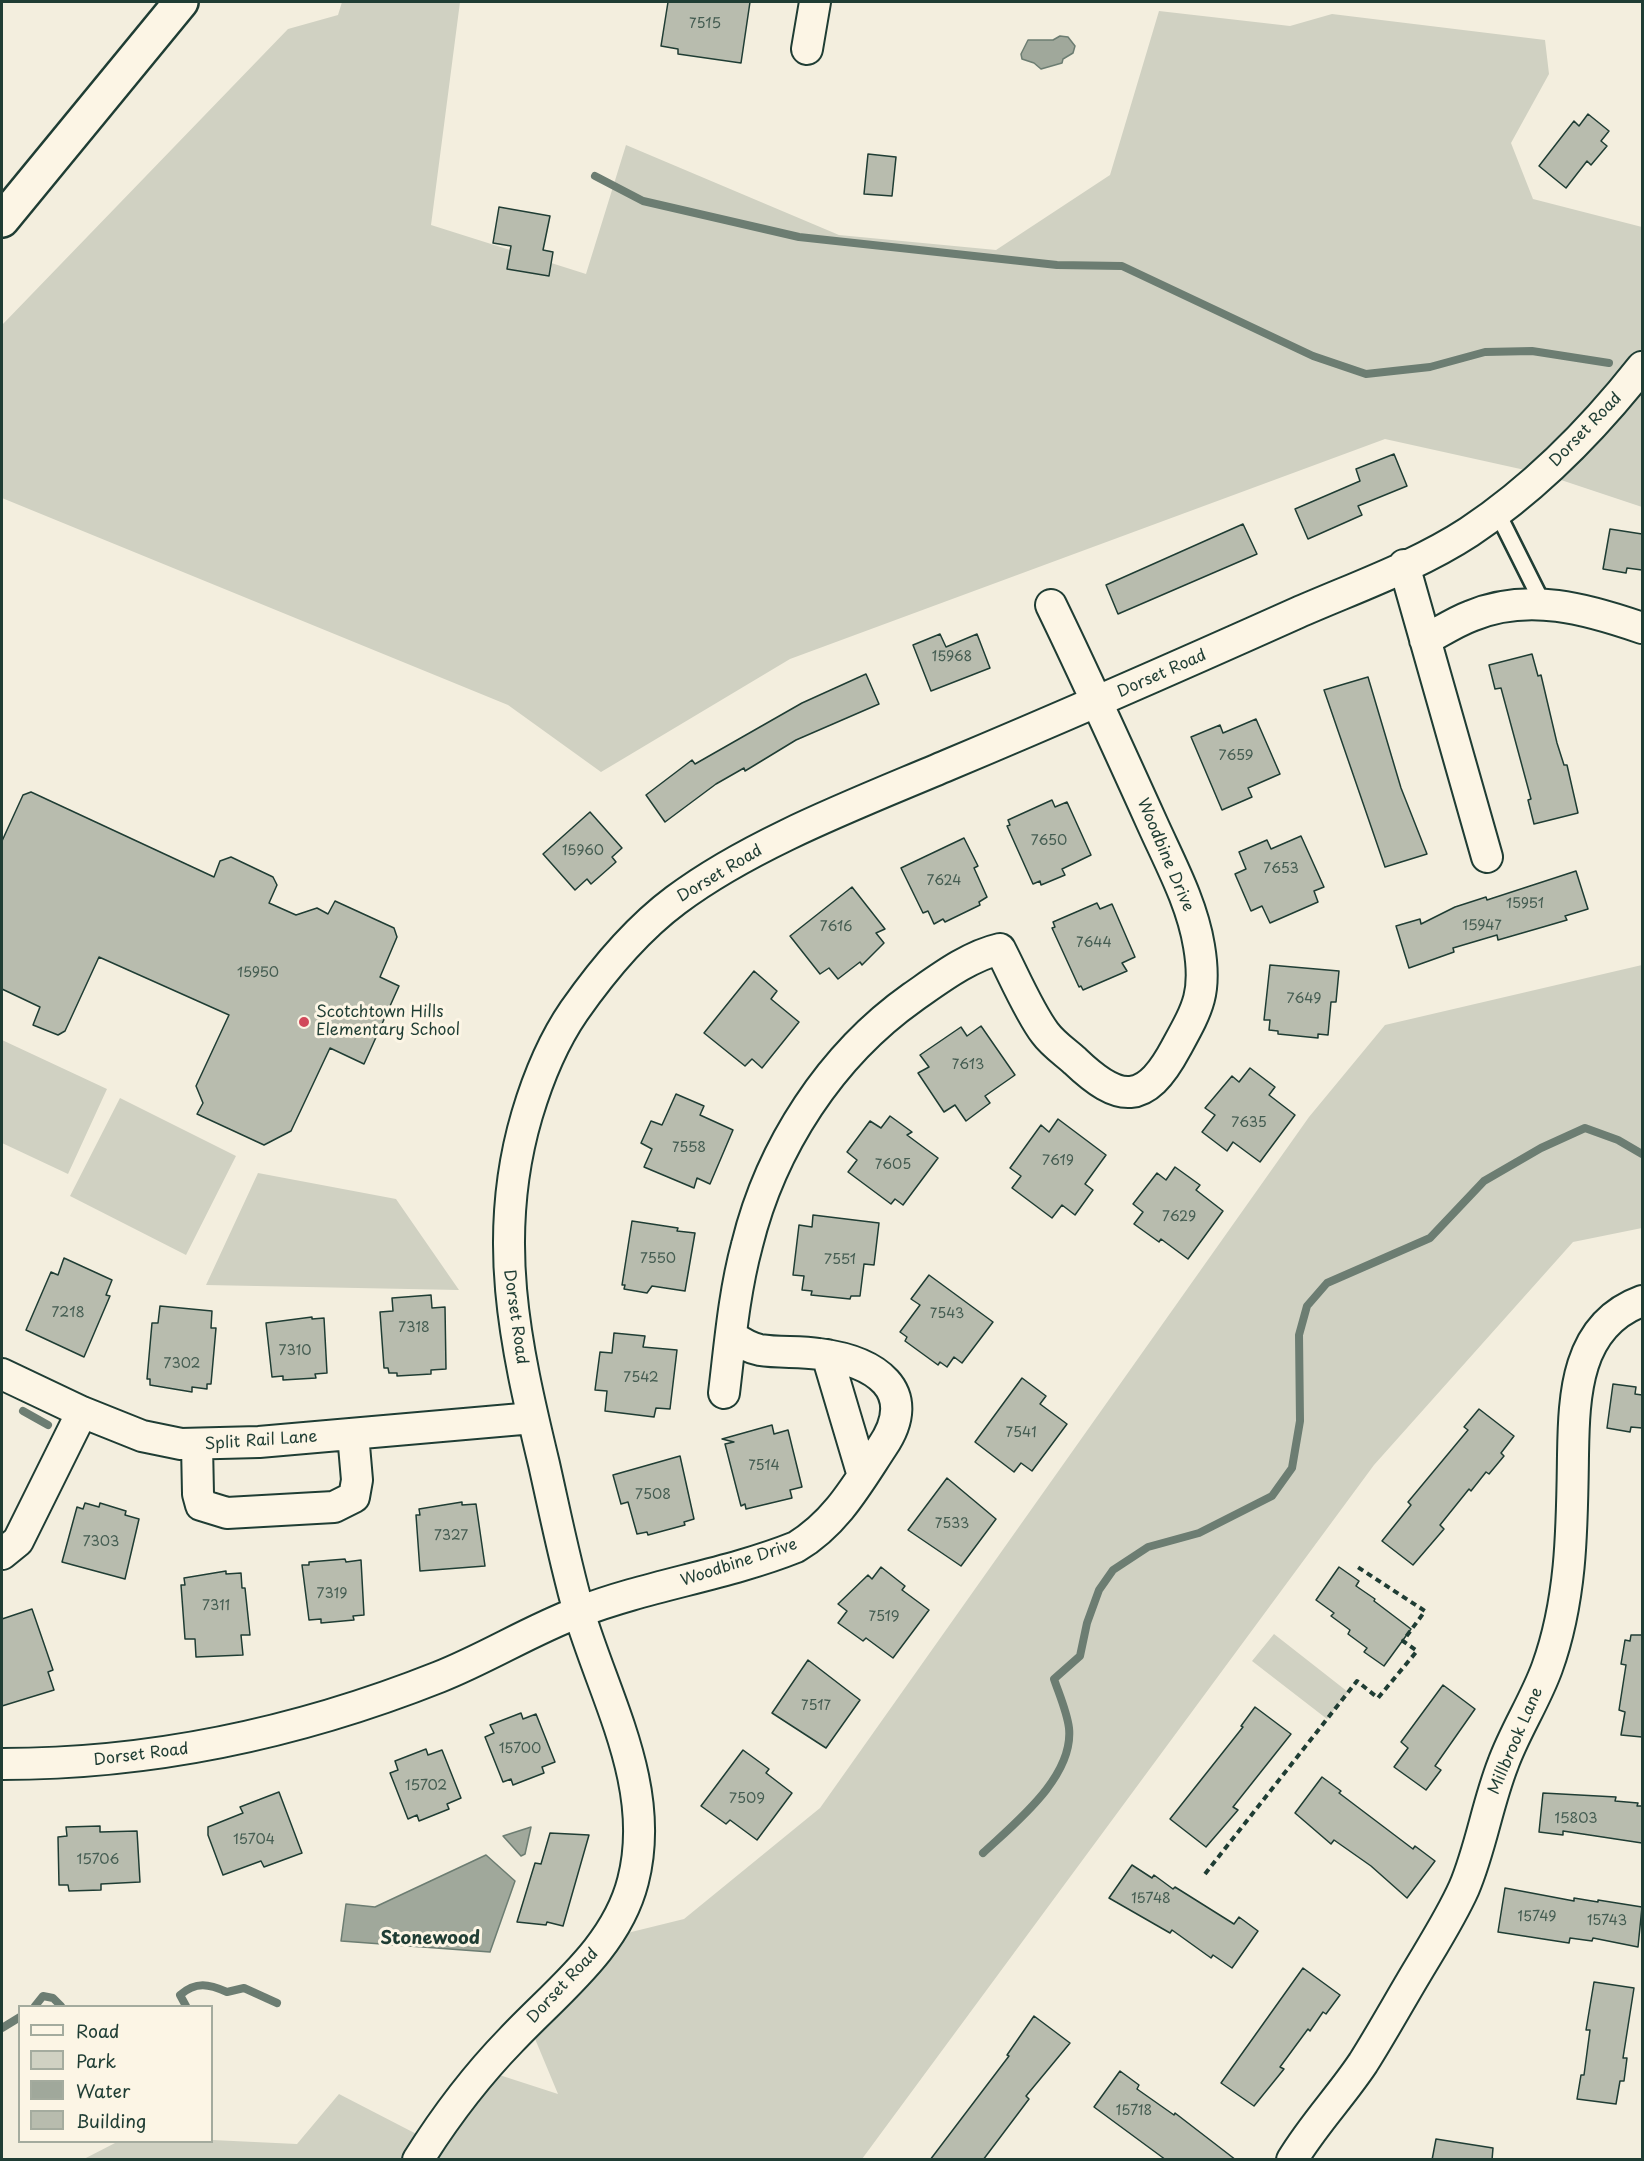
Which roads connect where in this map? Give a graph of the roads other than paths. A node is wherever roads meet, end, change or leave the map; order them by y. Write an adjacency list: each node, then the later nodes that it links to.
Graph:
1 (181, 2): 4 (highway)
2 (815, 2): 3 (street)
3 (807, 49)
4 (2, 220)
5 (1642, 367): 6 (street, Dorset Road)
6 (1497, 512): 7 (street, Dorset Road); 8 (lane)
7 (1404, 565): 11 (street); 12 (street, Dorset Road)
8 (1543, 604): 10 (street); 11 (street)
9 (1051, 605): 12 (street)
10 (1642, 628)
11 (1425, 639): 13 (street)
12 (1098, 702): 15 (street, Woodbine Drive); 20 (street, Dorset Road)
13 (1487, 856)
14 (1642, 1301): 28 (street, Millbrook Lane)
15 (731, 1336): 16 (street, Woodbine Drive); 18 (street)
16 (827, 1355): 23 (street); 23 (street, Woodbine Drive)
17 (2, 1374): 19 (street, Split Rail Lane)
18 (724, 1393)
19 (82, 1412): 22 (street, Split Rail Lane); 24 (street)
20 (533, 1418): 21 (street, Split Rail Lane); 25 (street, Dorset Road)
21 (353, 1434): 22 (street, Split Rail Lane); 22 (street)
22 (197, 1445)
23 (863, 1476): 25 (street, Woodbine Drive)
24 (10, 1547)
25 (579, 1612): 26 (street, Dorset Road); 27 (street, Dorset Road)
26 (2, 1764)
27 (418, 2160)
28 (1292, 2160)

